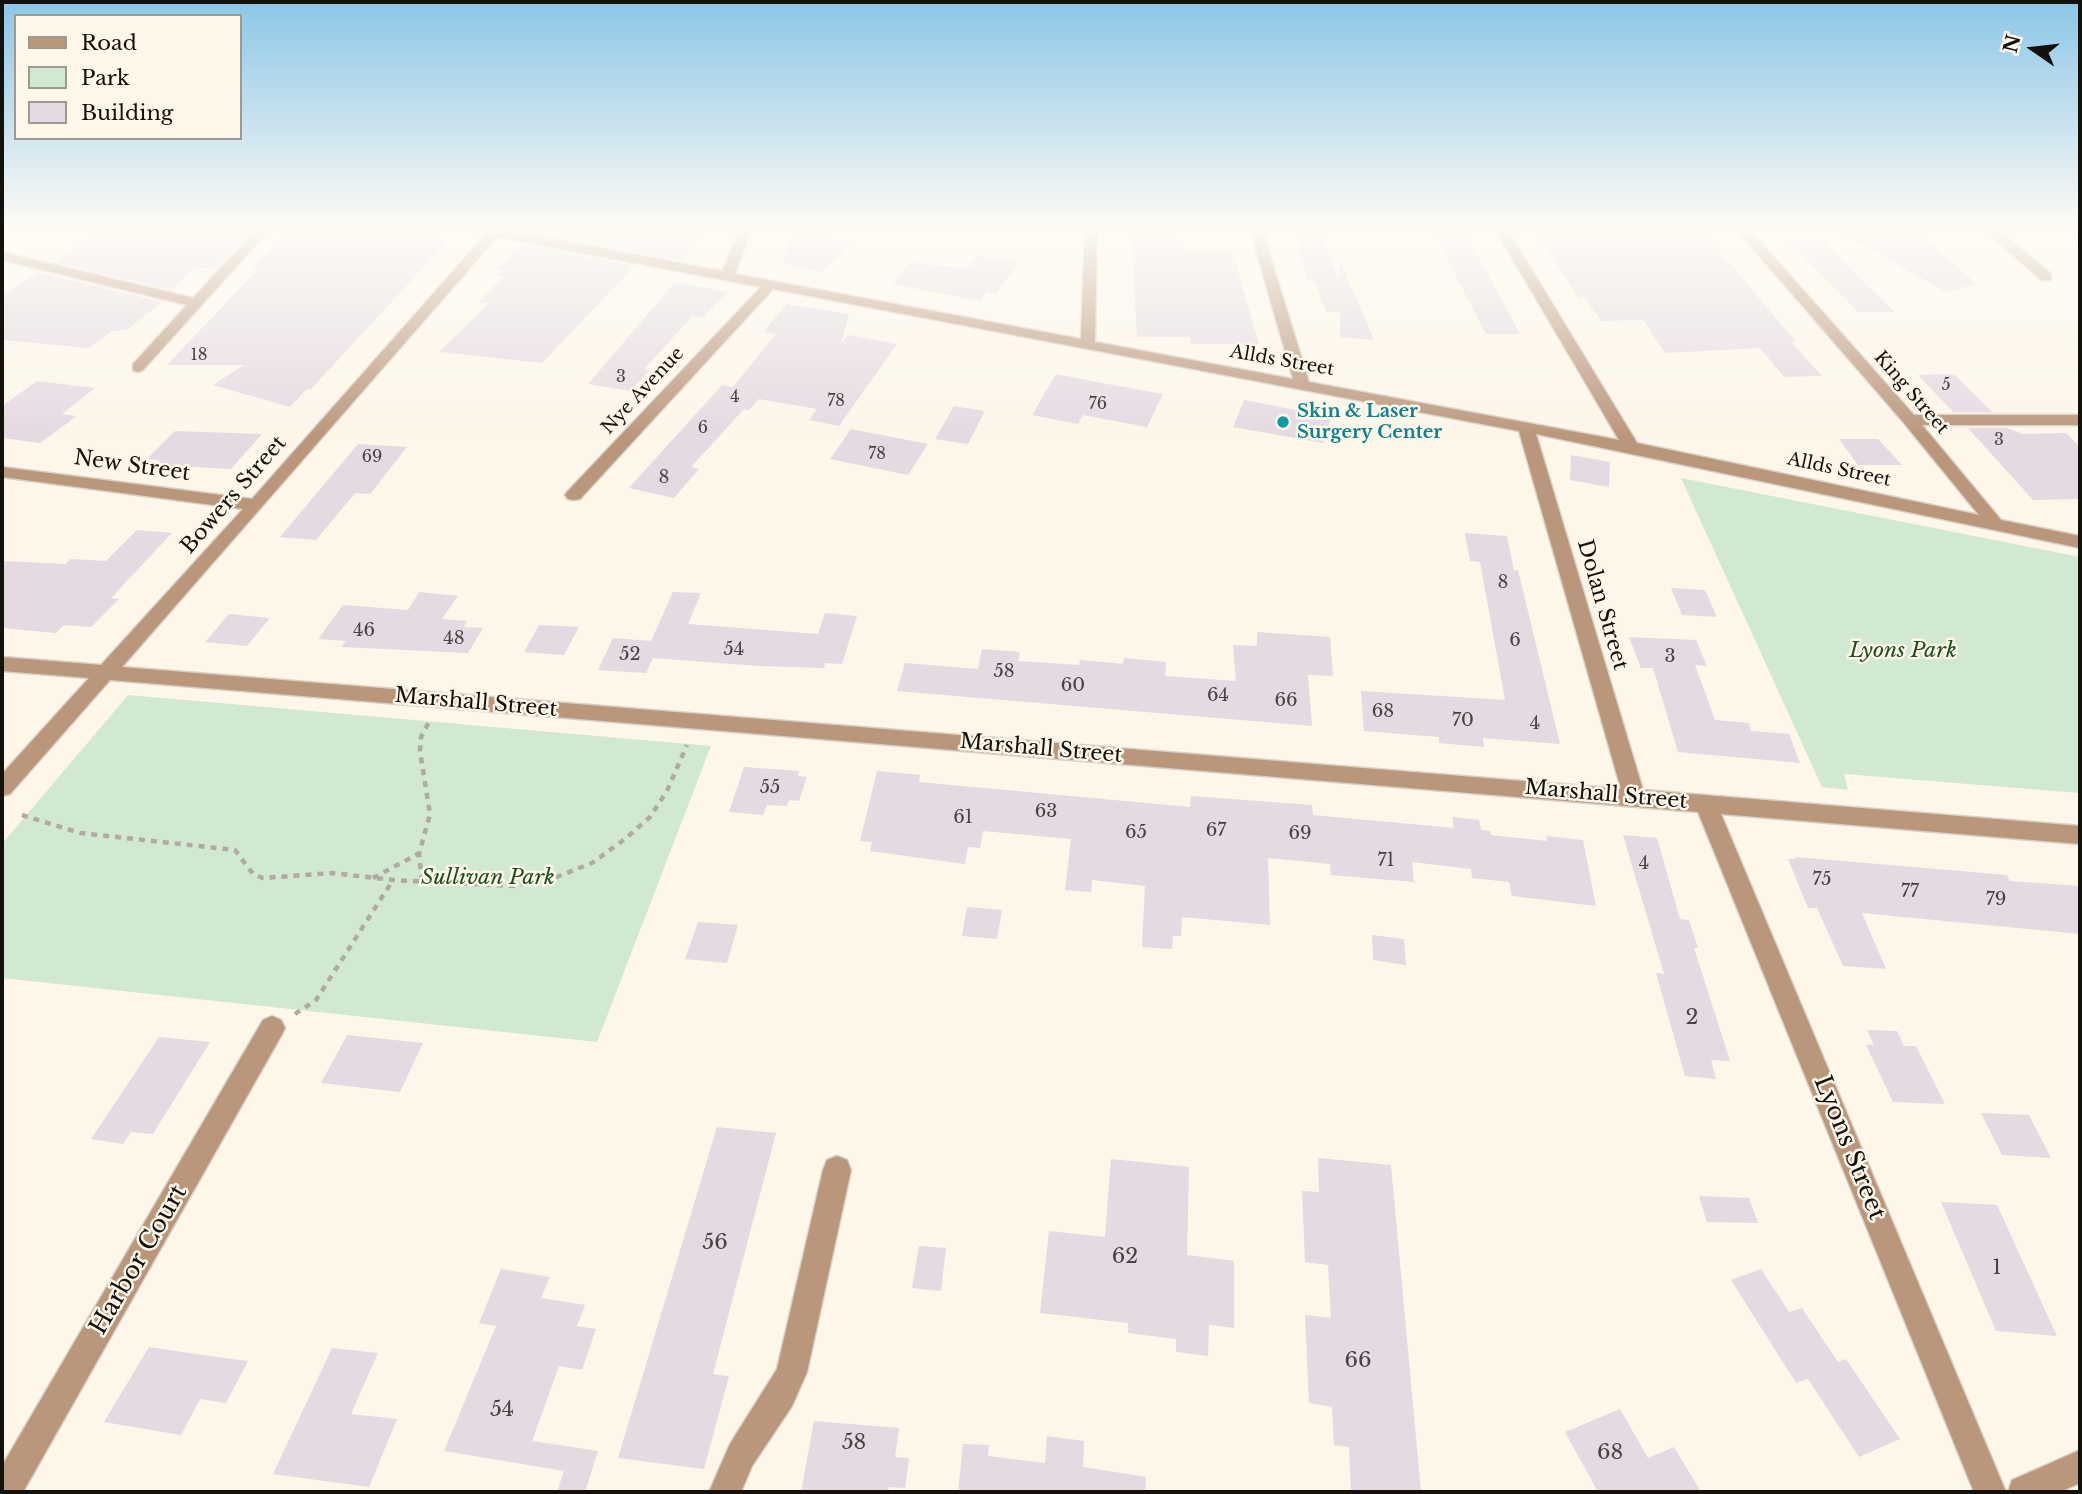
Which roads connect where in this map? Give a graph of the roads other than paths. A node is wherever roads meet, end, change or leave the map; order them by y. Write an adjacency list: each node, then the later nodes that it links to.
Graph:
1 (178, 299): 10 (street)
2 (200, 299): 10 (street)
3 (435, 299): 20 (street, Bowers Street)
4 (758, 299): 19 (street, Nye Avenue)
5 (845, 299): 11 (street, Allds Street)
6 (1089, 299): 11 (street)
7 (1277, 299): 13 (street)
8 (1543, 299): 17 (street)
9 (1803, 299): 15 (street, King Street)
10 (196, 303): 12 (street)
11 (1088, 344): 13 (street, Allds Street)
12 (138, 367)
13 (1302, 384): 16 (street, Allds Street)
14 (2080, 419): 15 (street)
15 (1910, 420): 21 (street, King Street)
16 (1526, 426): 17 (street, Allds Street); 26 (street, Dolan Street)
17 (1631, 447): 21 (street, Allds Street)
18 (2, 472): 20 (street, New Street)
19 (574, 495)
20 (256, 505): 24 (street, Bowers Street)
21 (1993, 522): 22 (street, Allds Street)
22 (2080, 542)
23 (2, 664): 24 (street, Marshall Street)
24 (108, 672): 25 (street, Bowers Street); 26 (street, Marshall Street)
25 (2, 788)
26 (1634, 797): 27 (street, Marshall Street)
27 (1706, 804): 28 (street, Marshall Street); 34 (street, Lyons Street)
28 (2080, 835)
29 (272, 1028): 32 (street, Harbor Court)
30 (837, 1170): 33 (street)
31 (2080, 1466): 35 (street)
32 (5, 1492)
33 (725, 1492)
34 (1990, 1492)
35 (2024, 1492)

